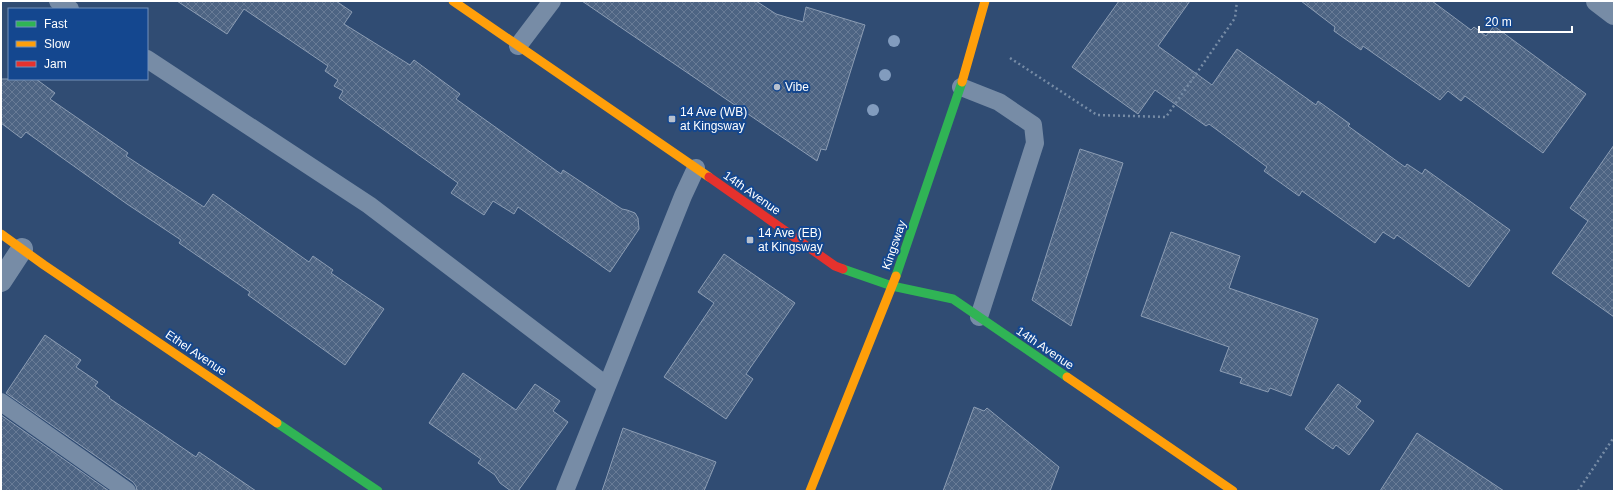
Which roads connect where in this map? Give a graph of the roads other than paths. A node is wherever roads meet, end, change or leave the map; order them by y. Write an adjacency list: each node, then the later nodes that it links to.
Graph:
1 (58, 1): 6 (lane)
2 (452, 1): 8 (street, 14th Avenue)
3 (552, 1): 8 (lane)
4 (985, 1): 10 (street, Kingsway)
5 (1597, 1): 7 (street)
6 (68, 8)
7 (1614, 14)
8 (518, 46): 11 (street, 14th Avenue)
9 (148, 60): 17 (lane)
10 (961, 87): 15 (street, Kingsway); 16 (lane)
11 (696, 168): 15 (street, 14th Avenue); 17 (lane)
12 (1, 234): 13 (street, Ethel Avenue)
13 (22, 249): 14 (street); 20 (street, Ethel Avenue)
14 (1, 281)
15 (892, 286): 16 (street, 14th Avenue); 22 (street, Kingsway)
16 (979, 317): 23 (street, 14th Avenue)
17 (607, 386): 21 (lane)
18 (1, 402): 19 (lane)
19 (127, 491)
20 (378, 491)
21 (565, 491)
22 (810, 491)
23 (1233, 491)

